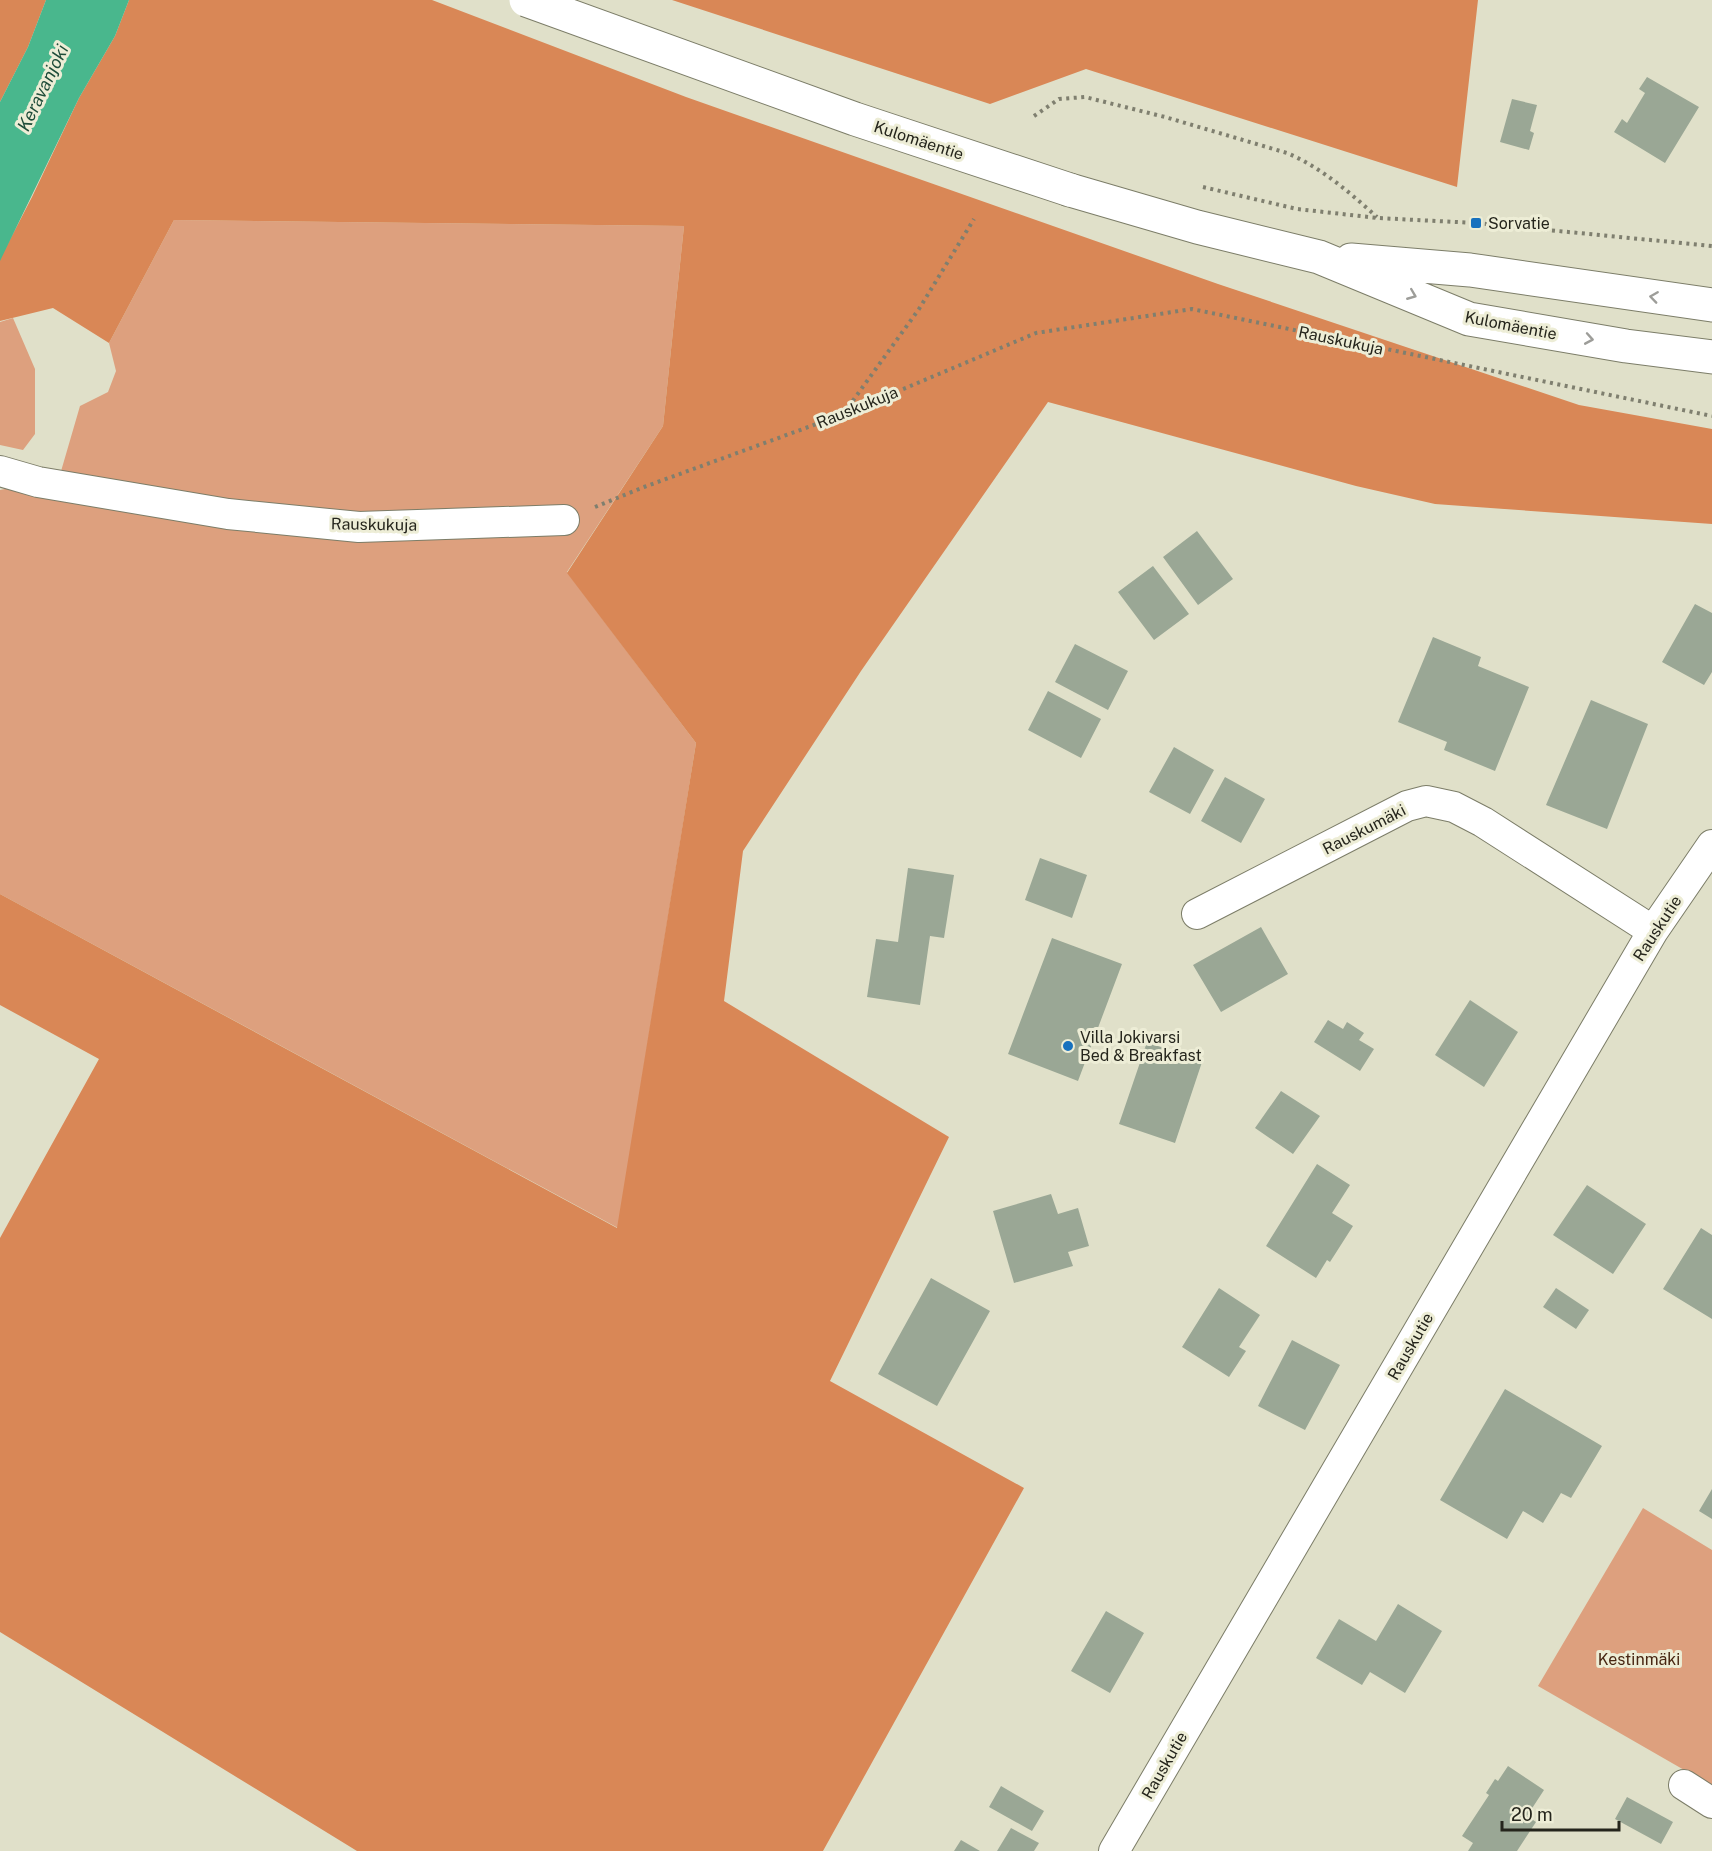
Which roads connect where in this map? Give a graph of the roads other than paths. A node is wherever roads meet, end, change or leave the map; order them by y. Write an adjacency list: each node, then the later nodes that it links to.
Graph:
1 (526, 0): 2 (main road, Kulomäentie, bridge)
2 (1319, 257): 3 (main road, Kulomäentie, one-way to 2); 4 (main road, Kulomäentie, one-way to 4)
3 (1712, 305)
4 (1712, 357)
5 (0, 471): 6 (street, Rauskukuja)
6 (564, 520)
7 (1712, 845): 9 (street, Rauskutie)
8 (1197, 914): 9 (street, Rauskumäki)
9 (1653, 931): 12 (street, Rauskutie)
10 (1684, 1785): 11 (street)
11 (1712, 1803)
12 (1114, 1851)

